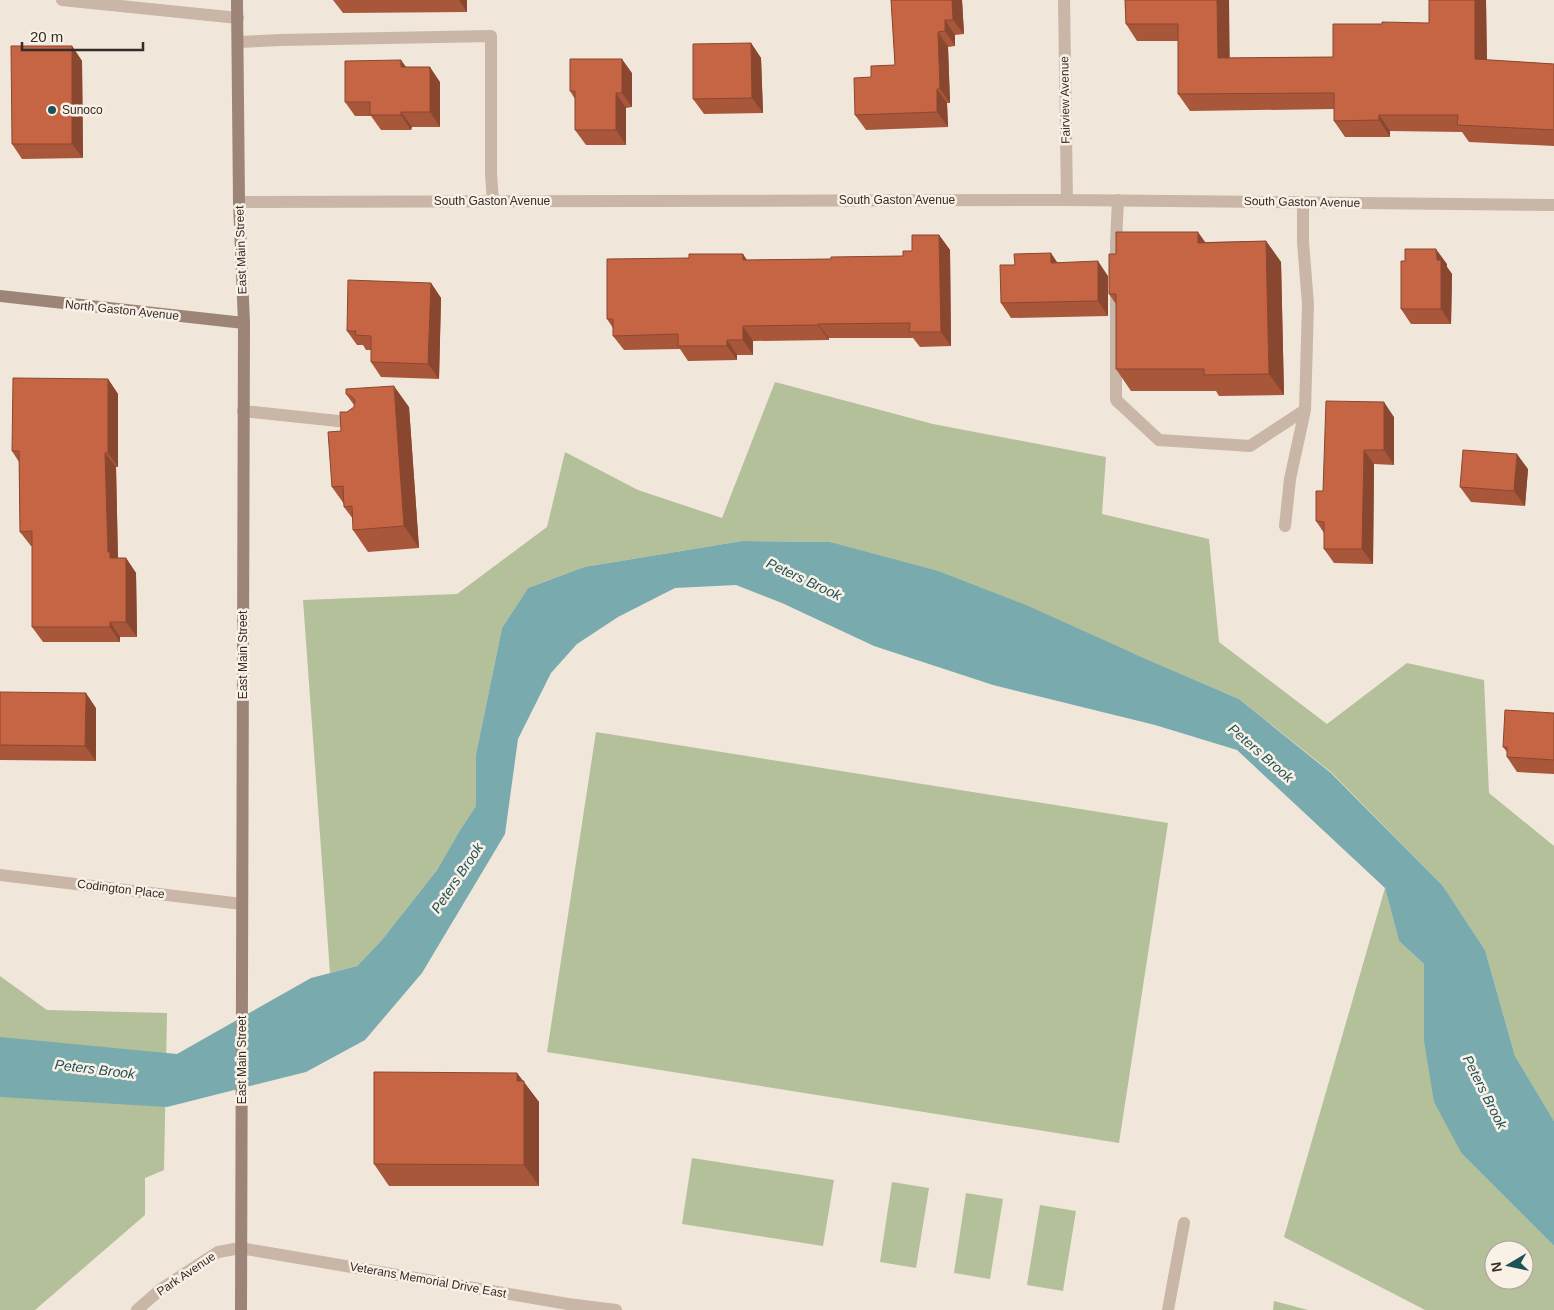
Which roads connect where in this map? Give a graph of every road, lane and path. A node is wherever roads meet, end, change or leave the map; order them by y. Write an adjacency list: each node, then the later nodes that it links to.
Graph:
1 (62, 0): 4 (street)
2 (238, 0): 4 (street, East Main Street)
3 (1064, 0): 6 (street, Fairview Avenue)
4 (238, 18): 5 (street, East Main Street)
5 (238, 42): 8 (street); 9 (street, East Main Street)
6 (1067, 200): 7 (street, South Gaston Avenue); 8 (street, South Gaston Avenue)
7 (1118, 200): 10 (street, South Gaston Avenue); 14 (street)
8 (493, 201): 9 (street, South Gaston Avenue)
9 (239, 202): 13 (street, East Main Street)
10 (1303, 202): 11 (street, South Gaston Avenue); 14 (street)
11 (1554, 205)
12 (0, 296): 13 (street, North Gaston Avenue)
13 (244, 323): 15 (street, East Main Street)
14 (1305, 410): 17 (street)
15 (243, 411): 16 (street); 19 (street, East Main Street)
16 (362, 424)
17 (1285, 526)
18 (0, 876): 19 (street, Codington Place)
19 (242, 904): 21 (street, East Main Street)
20 (1184, 1223): 25 (street)
21 (240, 1248): 22 (street, Park Avenue); 23 (street, East Main Street); 24 (street, Veterans Memorial Drive East)
22 (137, 1310)
23 (241, 1310)
24 (616, 1310)
25 (1168, 1310)

